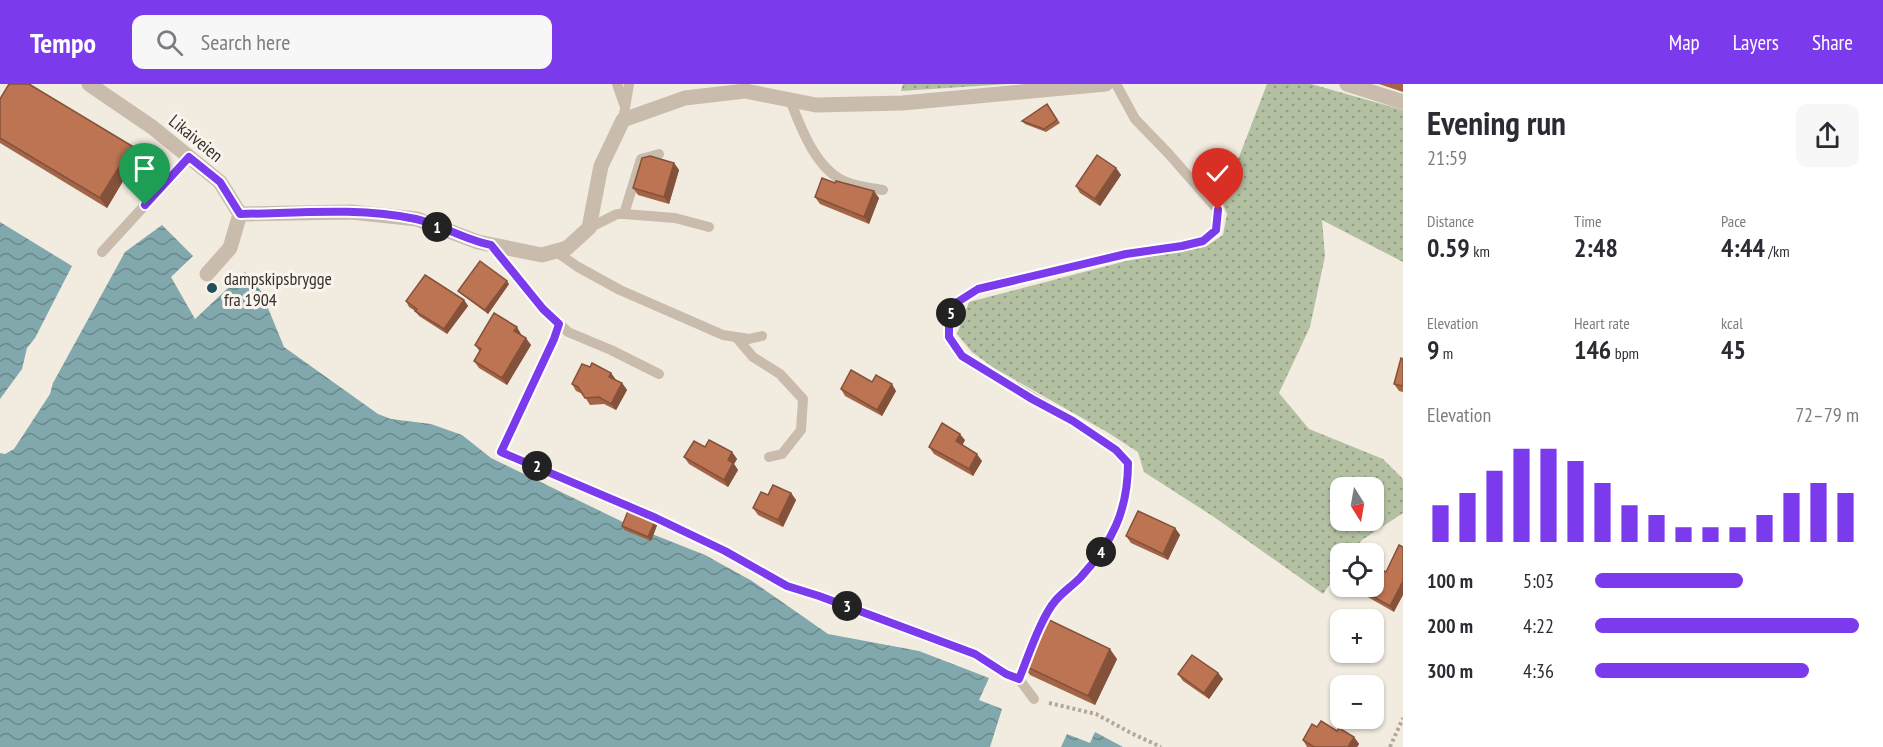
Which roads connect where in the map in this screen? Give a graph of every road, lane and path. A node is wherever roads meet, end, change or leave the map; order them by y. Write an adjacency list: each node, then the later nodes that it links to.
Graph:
1 (89, 84): 11 (street, Likaiveien)
2 (617, 84): 9 (lane)
3 (629, 84): 9 (lane)
4 (1106, 84): 7 (street)
5 (1116, 84): 28 (lane)
6 (1347, 84): 8 (street)
7 (790, 100): 9 (street); 12 (lane)
8 (1403, 102)
9 (624, 113): 16 (street)
10 (659, 154): 14 (lane)
11 (189, 157): 13 (street, Likaiveien); 19 (lane)
12 (883, 190)
13 (240, 214): 17 (street); 20 (street)
14 (624, 214): 15 (lane); 16 (lane)
15 (709, 227)
16 (589, 228): 18 (street)
17 (491, 245): 18 (street); 21 (lane)
18 (555, 251): 23 (lane)
19 (102, 252)
20 (207, 274)
21 (559, 324): 24 (lane); 26 (path)
22 (762, 336): 23 (lane)
23 (736, 337): 25 (lane)
24 (658, 374)
25 (769, 457)
26 (635, 509)
27 (645, 514): 28 (path)
28 (1019, 679): 29 (lane)
29 (1034, 699): 31 (path)
30 (1403, 718): 32 (path)
31 (1161, 747)
32 (1390, 747)

